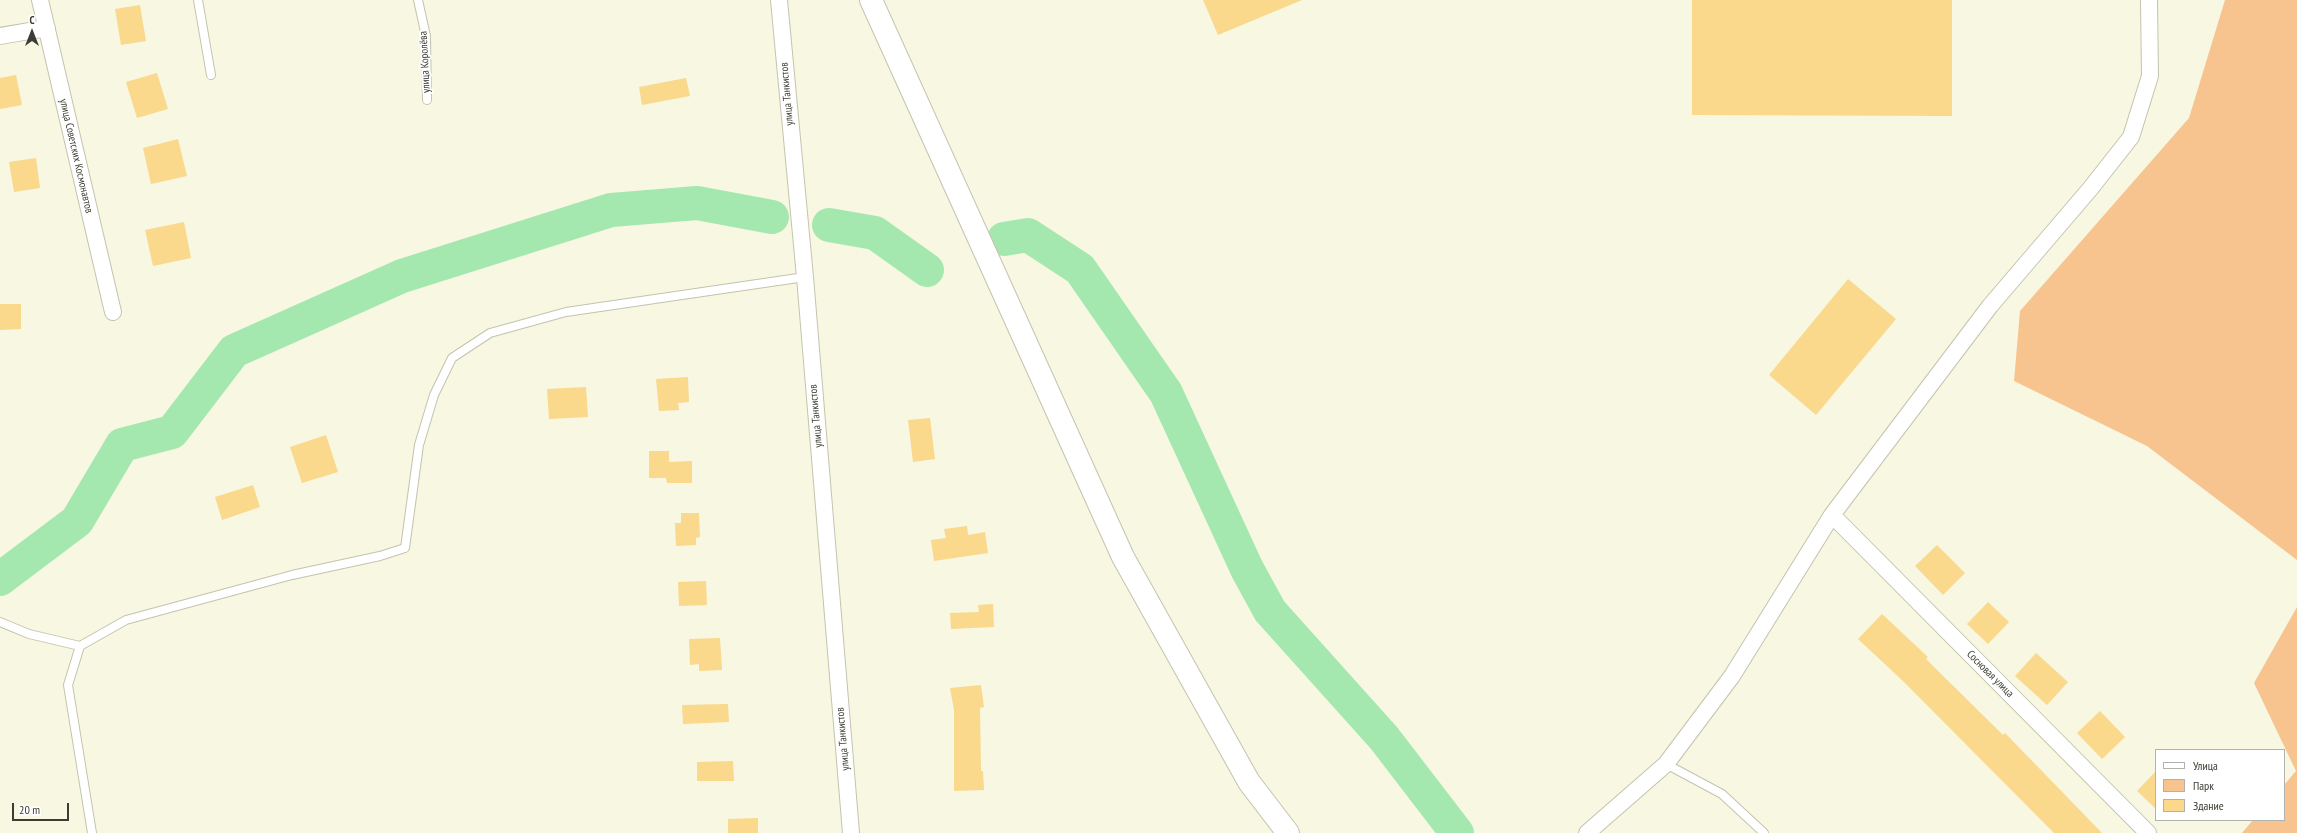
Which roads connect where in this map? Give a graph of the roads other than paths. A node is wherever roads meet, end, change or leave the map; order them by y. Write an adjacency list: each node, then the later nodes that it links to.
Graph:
1 (40, 0): 7 (street, улица Советских Космонавтов)
2 (198, 0): 9 (lane)
3 (418, 0): 10 (lane, улица Королёва)
4 (778, 0): 11 (street, улица Танкистов)
5 (2149, 0): 13 (street)
6 (872, 1): 19 (main road)
7 (46, 28): 8 (street); 12 (street, улица Советских Космонавтов)
8 (0, 36)
9 (211, 75)
10 (427, 100)
11 (804, 277): 15 (lane); 18 (street, улица Танкистов)
12 (113, 312)
13 (1832, 515): 16 (street); 22 (street, Сосновая улица)
14 (0, 622): 15 (lane)
15 (80, 646): 17 (lane)
16 (1666, 764): 20 (street); 21 (lane)
17 (92, 833)
18 (851, 833)
19 (1288, 833)
20 (1587, 833)
21 (1764, 833)
22 (2148, 833)

